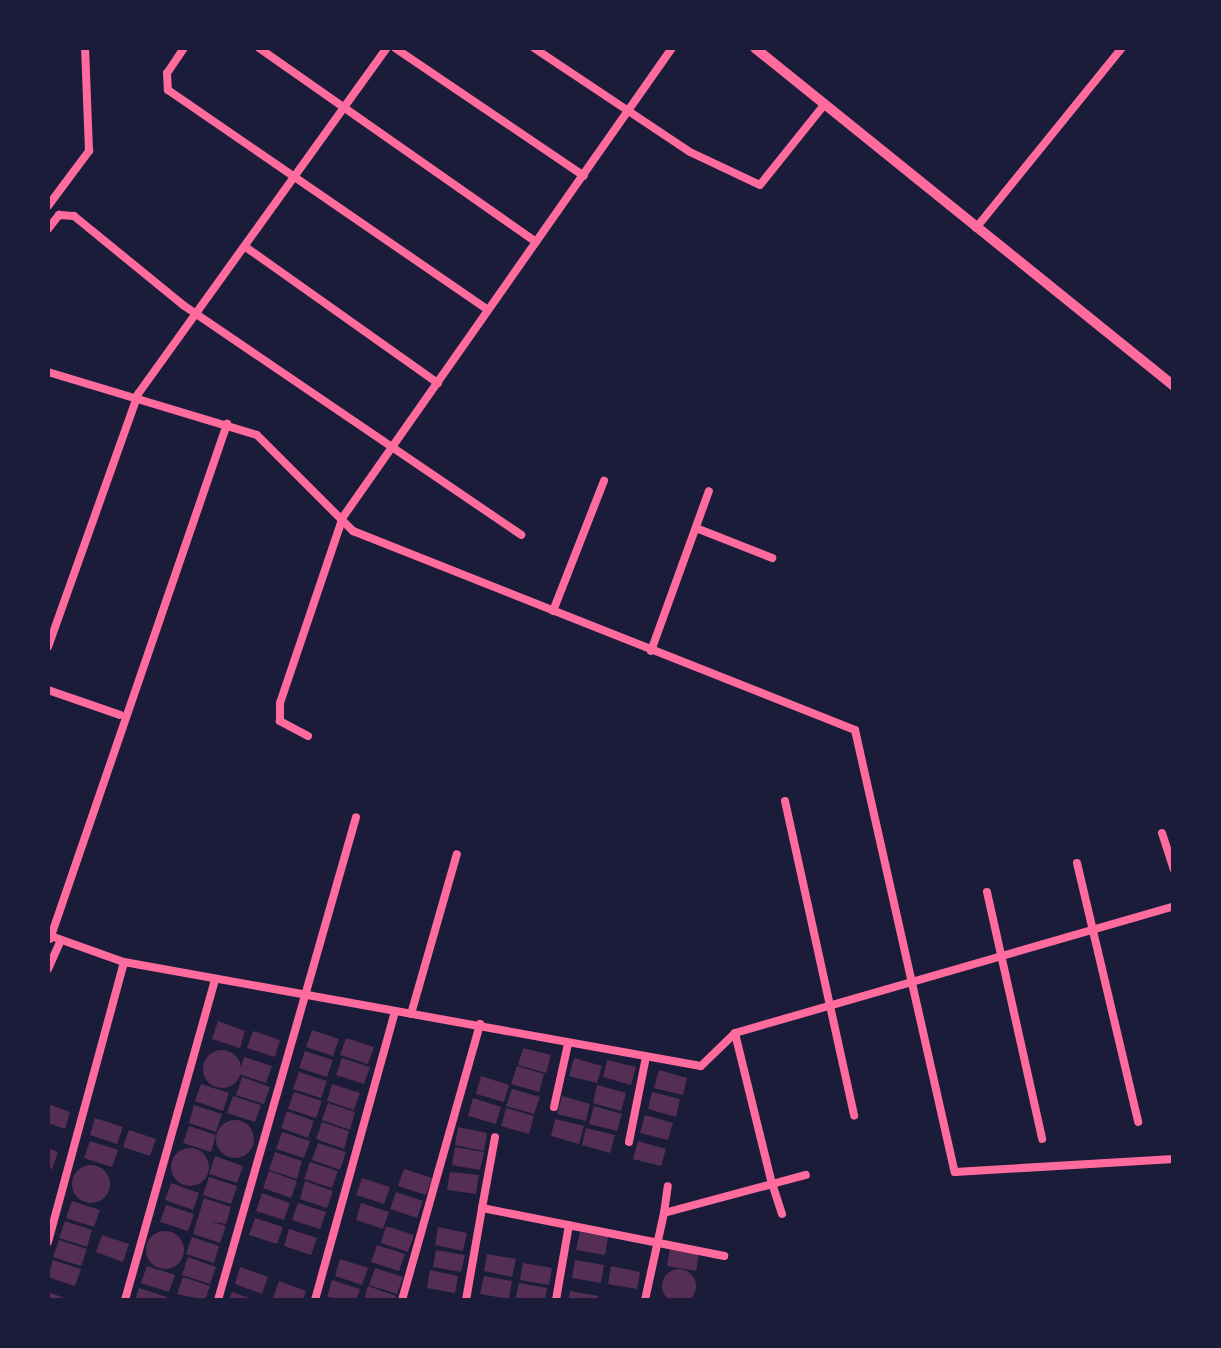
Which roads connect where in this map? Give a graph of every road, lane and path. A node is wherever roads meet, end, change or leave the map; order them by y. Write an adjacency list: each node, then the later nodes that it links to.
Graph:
1 (85, 48): 15 (street)
2 (184, 48): 13 (street)
3 (259, 48): 11 (street)
4 (387, 48): 11 (street)
5 (395, 48): 14 (street)
6 (534, 48): 12 (street)
7 (672, 48): 12 (street)
8 (756, 48): 10 (main road)
9 (1122, 48): 16 (street)
10 (826, 104): 12 (street); 16 (main road)
11 (344, 110): 13 (street); 18 (street)
12 (626, 114): 14 (street)
13 (298, 176): 19 (street); 20 (street)
14 (584, 176): 18 (street)
15 (48, 206)
16 (976, 228): 24 (main road)
17 (48, 229): 21 (street)
18 (536, 242): 20 (street)
19 (247, 248): 21 (street); 23 (street)
20 (488, 310): 23 (street)
21 (200, 316): 25 (street); 27 (street)
22 (48, 372): 25 (street)
23 (438, 383): 27 (street)
24 (1174, 386)
25 (138, 394): 26 (street); 35 (street)
26 (227, 424): 30 (street); 38 (street)
27 (392, 450): 30 (street); 32 (street)
28 (604, 481): 34 (street)
29 (710, 492): 31 (street)
30 (343, 517): 34 (street); 39 (street)
31 (696, 528): 33 (street); 36 (street)
32 (522, 535)
33 (772, 558)
34 (553, 611): 36 (street)
35 (48, 648)
36 (651, 650): 54 (street)
37 (48, 690): 38 (street)
38 (120, 715): 49 (street)
39 (308, 736)
40 (786, 801): 56 (street)
41 (356, 817): 55 (street)
42 (1162, 833): 45 (street)
43 (458, 854): 58 (street)
44 (1077, 862): 48 (street)
45 (1174, 871)
46 (988, 892): 50 (street)
47 (1174, 906): 48 (street)
48 (1095, 928): 50 (street); 65 (street)
49 (52, 939): 51 (street); 52 (street)
50 (1003, 952): 54 (street); 67 (street)
51 (124, 962): 53 (street); 78 (street)
52 (48, 969)
53 (214, 979): 55 (street); 80 (street)
54 (909, 983): 56 (street); 69 (street)
55 (302, 995): 57 (street); 81 (street)
56 (825, 1007): 60 (street); 64 (street)
57 (395, 1012): 58 (street); 82 (street)
58 (410, 1014): 59 (street)
59 (480, 1024): 61 (street); 83 (street)
60 (735, 1033): 62 (street); 71 (street)
61 (568, 1044): 62 (street); 63 (street)
62 (645, 1062): 68 (street)
63 (554, 1107)
64 (854, 1116)
65 (1138, 1122)
66 (494, 1136): 73 (street)
67 (1042, 1138)
68 (630, 1142)
69 (1174, 1160)
70 (806, 1175): 71 (street)
71 (772, 1184): 74 (street); 75 (street)
72 (668, 1186): 74 (street)
73 (482, 1208): 76 (street); 84 (street)
74 (664, 1213): 77 (street)
75 (782, 1214)
76 (569, 1225): 77 (street); 85 (street)
77 (654, 1241): 79 (street); 86 (street)
78 (48, 1242)
79 (724, 1256)
80 (125, 1300)
81 (218, 1300)
82 (315, 1300)
83 (402, 1300)
84 (466, 1300)
85 (556, 1300)
86 (645, 1300)

